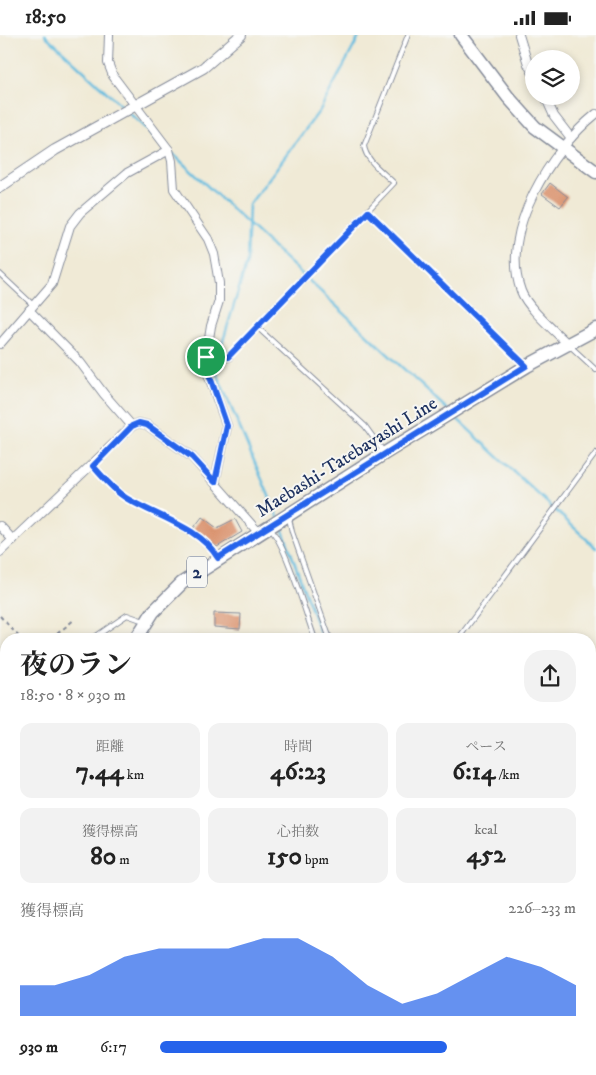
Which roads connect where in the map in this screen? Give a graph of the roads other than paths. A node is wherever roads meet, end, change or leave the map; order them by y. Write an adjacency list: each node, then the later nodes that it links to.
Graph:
1 (109, 35): 8 (street)
2 (241, 35): 8 (street)
3 (408, 35): 15 (lane)
4 (461, 35): 11 (main road)
5 (519, 35): 6 (street)
6 (525, 54)
7 (549, 105): 10 (street)
8 (135, 107): 12 (street); 14 (street)
9 (596, 114): 10 (street)
10 (571, 138): 11 (street)
11 (562, 148): 13 (main road); 21 (street)
12 (169, 150): 17 (street); 22 (street)
13 (596, 172)
14 (0, 187)
15 (368, 212): 18 (lane); 24 (lane)
16 (0, 274): 17 (lane)
17 (32, 308): 20 (street); 26 (street)
18 (257, 327): 23 (lane); 27 (lane)
19 (596, 329): 21 (main road, Maebashi-Tatebayashi Line / 2)
20 (0, 344)
21 (569, 345): 24 (main road, Maebashi-Tatebayashi Line / 2); 25 (lane)
22 (210, 357): 23 (street); 29 (street)
23 (226, 357)
24 (526, 366): 27 (main road, Maebashi-Tatebayashi Line / 2)
25 (596, 370)
26 (132, 426): 29 (street); 32 (street)
27 (385, 453): 30 (main road, Maebashi-Tatebayashi Line / 2)
28 (596, 453): 39 (lane)
29 (215, 482): 30 (street)
30 (275, 523): 34 (main road, Maebashi-Tatebayashi Line / 2); 37 (lane); 38 (lane)
31 (0, 526): 32 (street)
32 (13, 541): 33 (street)
33 (0, 552)
34 (146, 622): 35 (lane); 36 (main road, Maebashi-Tatebayashi Line / 2)
35 (101, 633)
36 (140, 633)
37 (313, 633)
38 (327, 633)
39 (462, 633)

